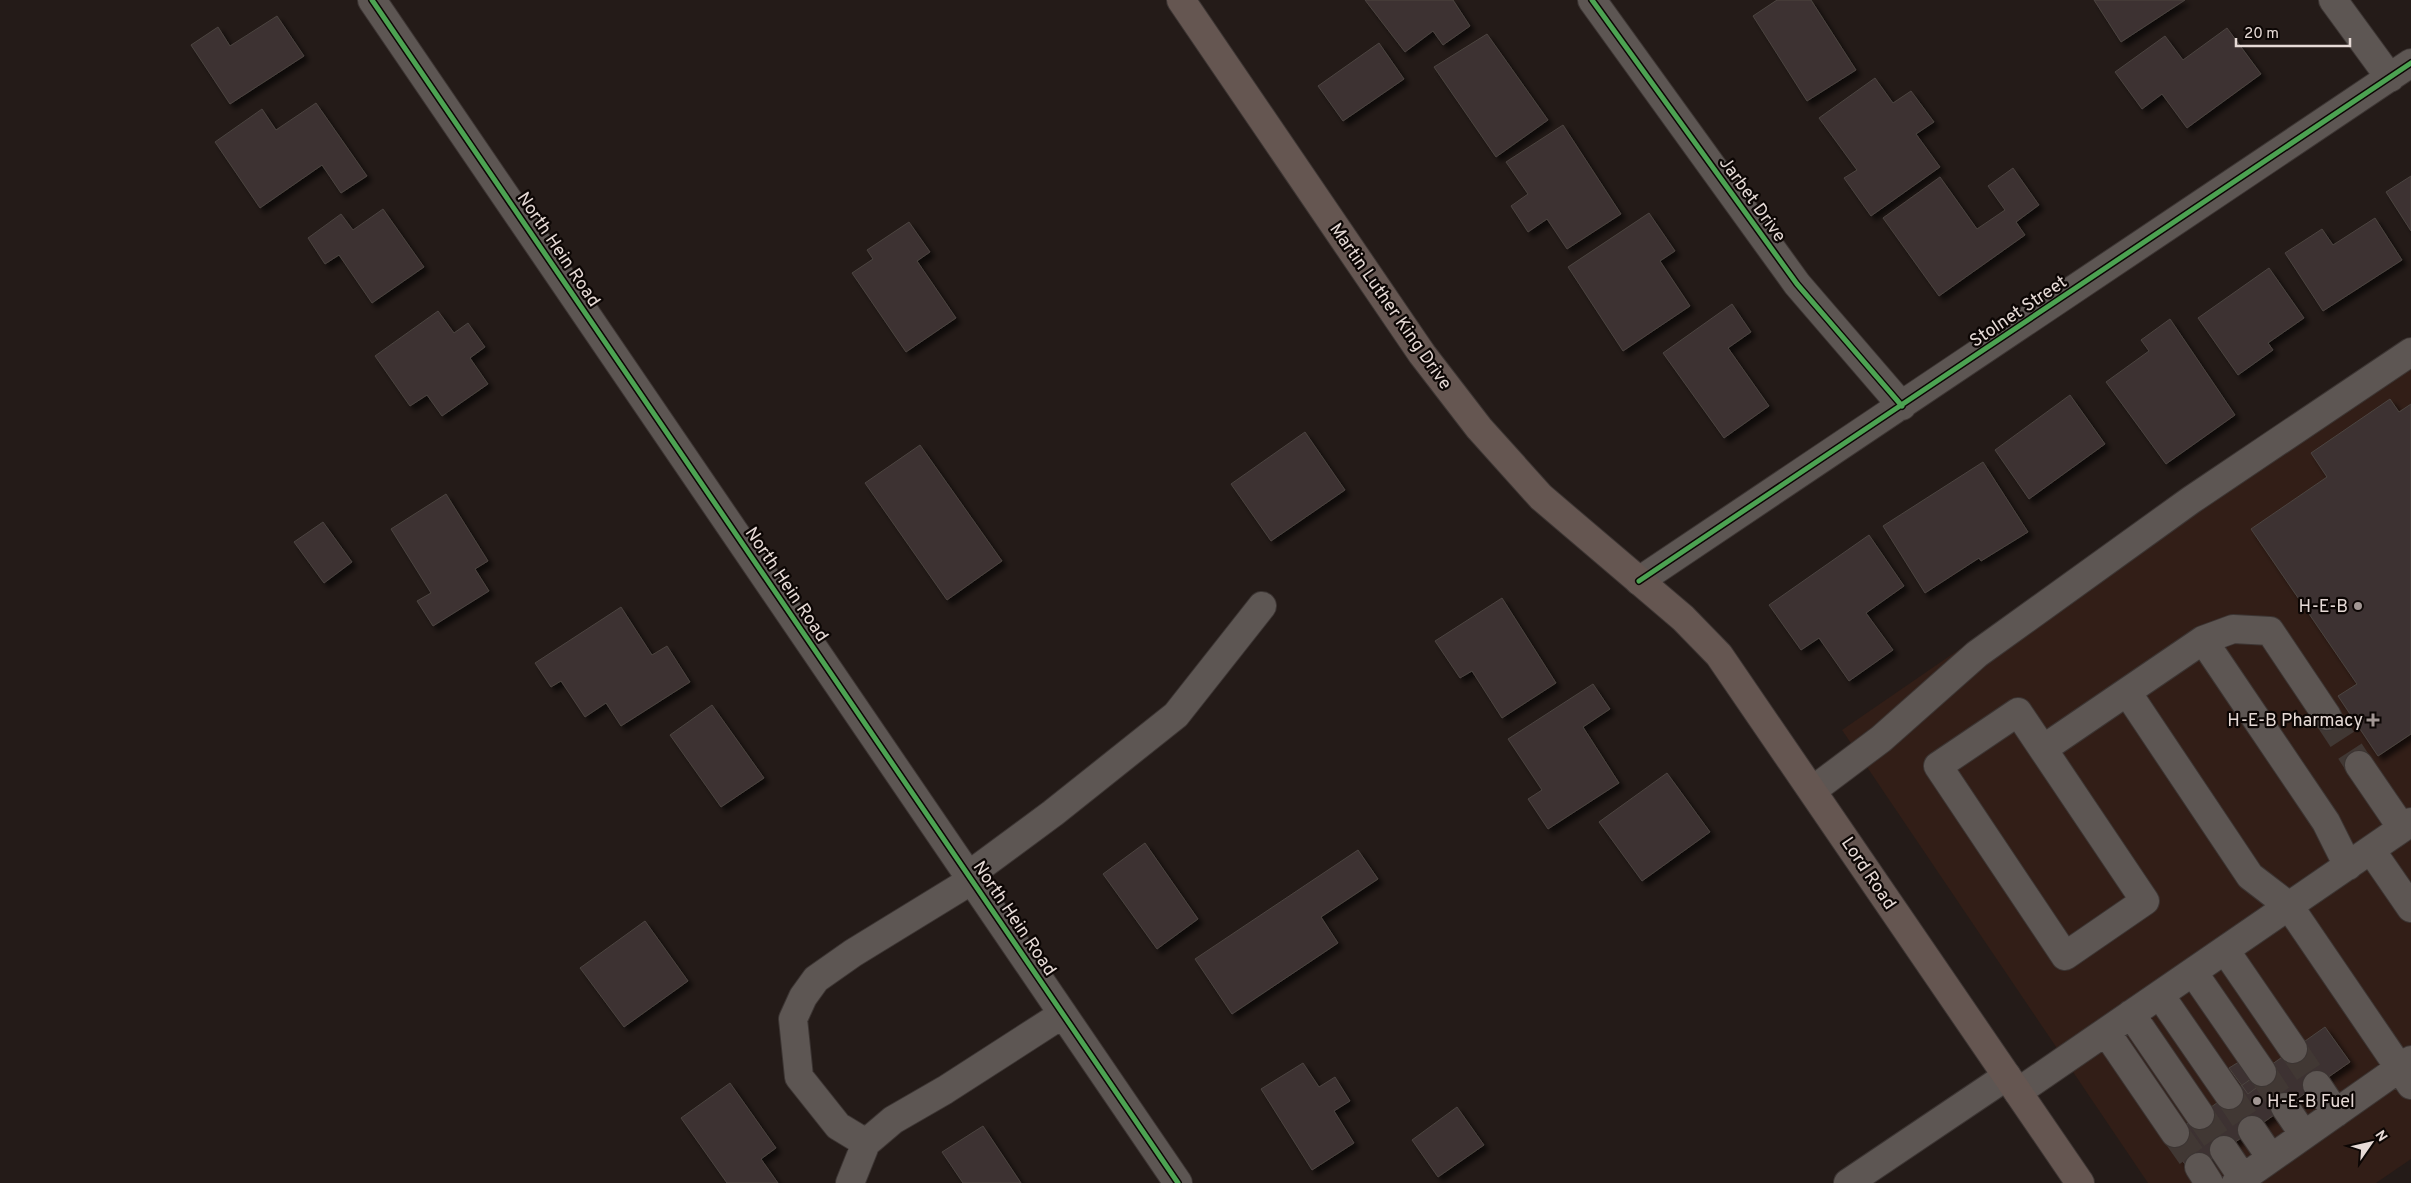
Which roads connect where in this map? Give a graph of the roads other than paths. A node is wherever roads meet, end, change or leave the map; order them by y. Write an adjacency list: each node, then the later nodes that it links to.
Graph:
1 (372, 0): 19 (street, North Hein Road)
2 (1181, 0): 8 (main road, Martin Luther King Drive)
3 (1592, 0): 7 (street, Jarbet Drive)
4 (2333, 0): 5 (street)
5 (2400, 70): 7 (street, Stolnet Street)
6 (2411, 352): 15 (street)
7 (1902, 406): 8 (street, Stolnet Street)
8 (1639, 581): 15 (main road, Lord Road)
9 (1262, 606): 19 (street)
10 (2203, 640): 11 (street); 12 (street); 18 (street)
11 (2128, 692): 13 (street); 20 (street)
12 (2327, 716)
13 (2043, 749): 13 (street)
14 (2359, 765): 16 (street)
15 (1813, 790): 31 (main road, Lord Road)
16 (2407, 825): 17 (street)
17 (2371, 850): 18 (street); 21 (street)
18 (2348, 866): 20 (street)
19 (970, 878): 25 (street, North Hein Road); 40 (street)
20 (2289, 906): 22 (street); 29 (street)
21 (2411, 908)
22 (2225, 950): 23 (street); 28 (street)
23 (2193, 972): 24 (street); 30 (street)
24 (2160, 995): 26 (street); 33 (street)
25 (1063, 1014): 40 (street); 45 (street, North Hein Road)
26 (2131, 1014): 27 (street); 36 (street)
27 (2106, 1032): 31 (street); 38 (street)
28 (2293, 1050)
29 (2407, 1071): 35 (street)
30 (2262, 1072)
31 (2012, 1084): 46 (street); 47 (main road, Lord Road)
32 (2317, 1084): 35 (street)
33 (2229, 1095)
34 (2285, 1107): 39 (street)
35 (2336, 1113): 39 (street)
36 (2200, 1115)
37 (2252, 1130): 42 (street)
38 (2175, 1133)
39 (2304, 1135): 42 (street)
40 (866, 1143): 44 (street)
41 (2224, 1150): 43 (street)
42 (2272, 1158): 43 (street)
43 (2240, 1180)
44 (850, 1183)
45 (1178, 1183)
46 (1848, 1183)
47 (2080, 1183)

